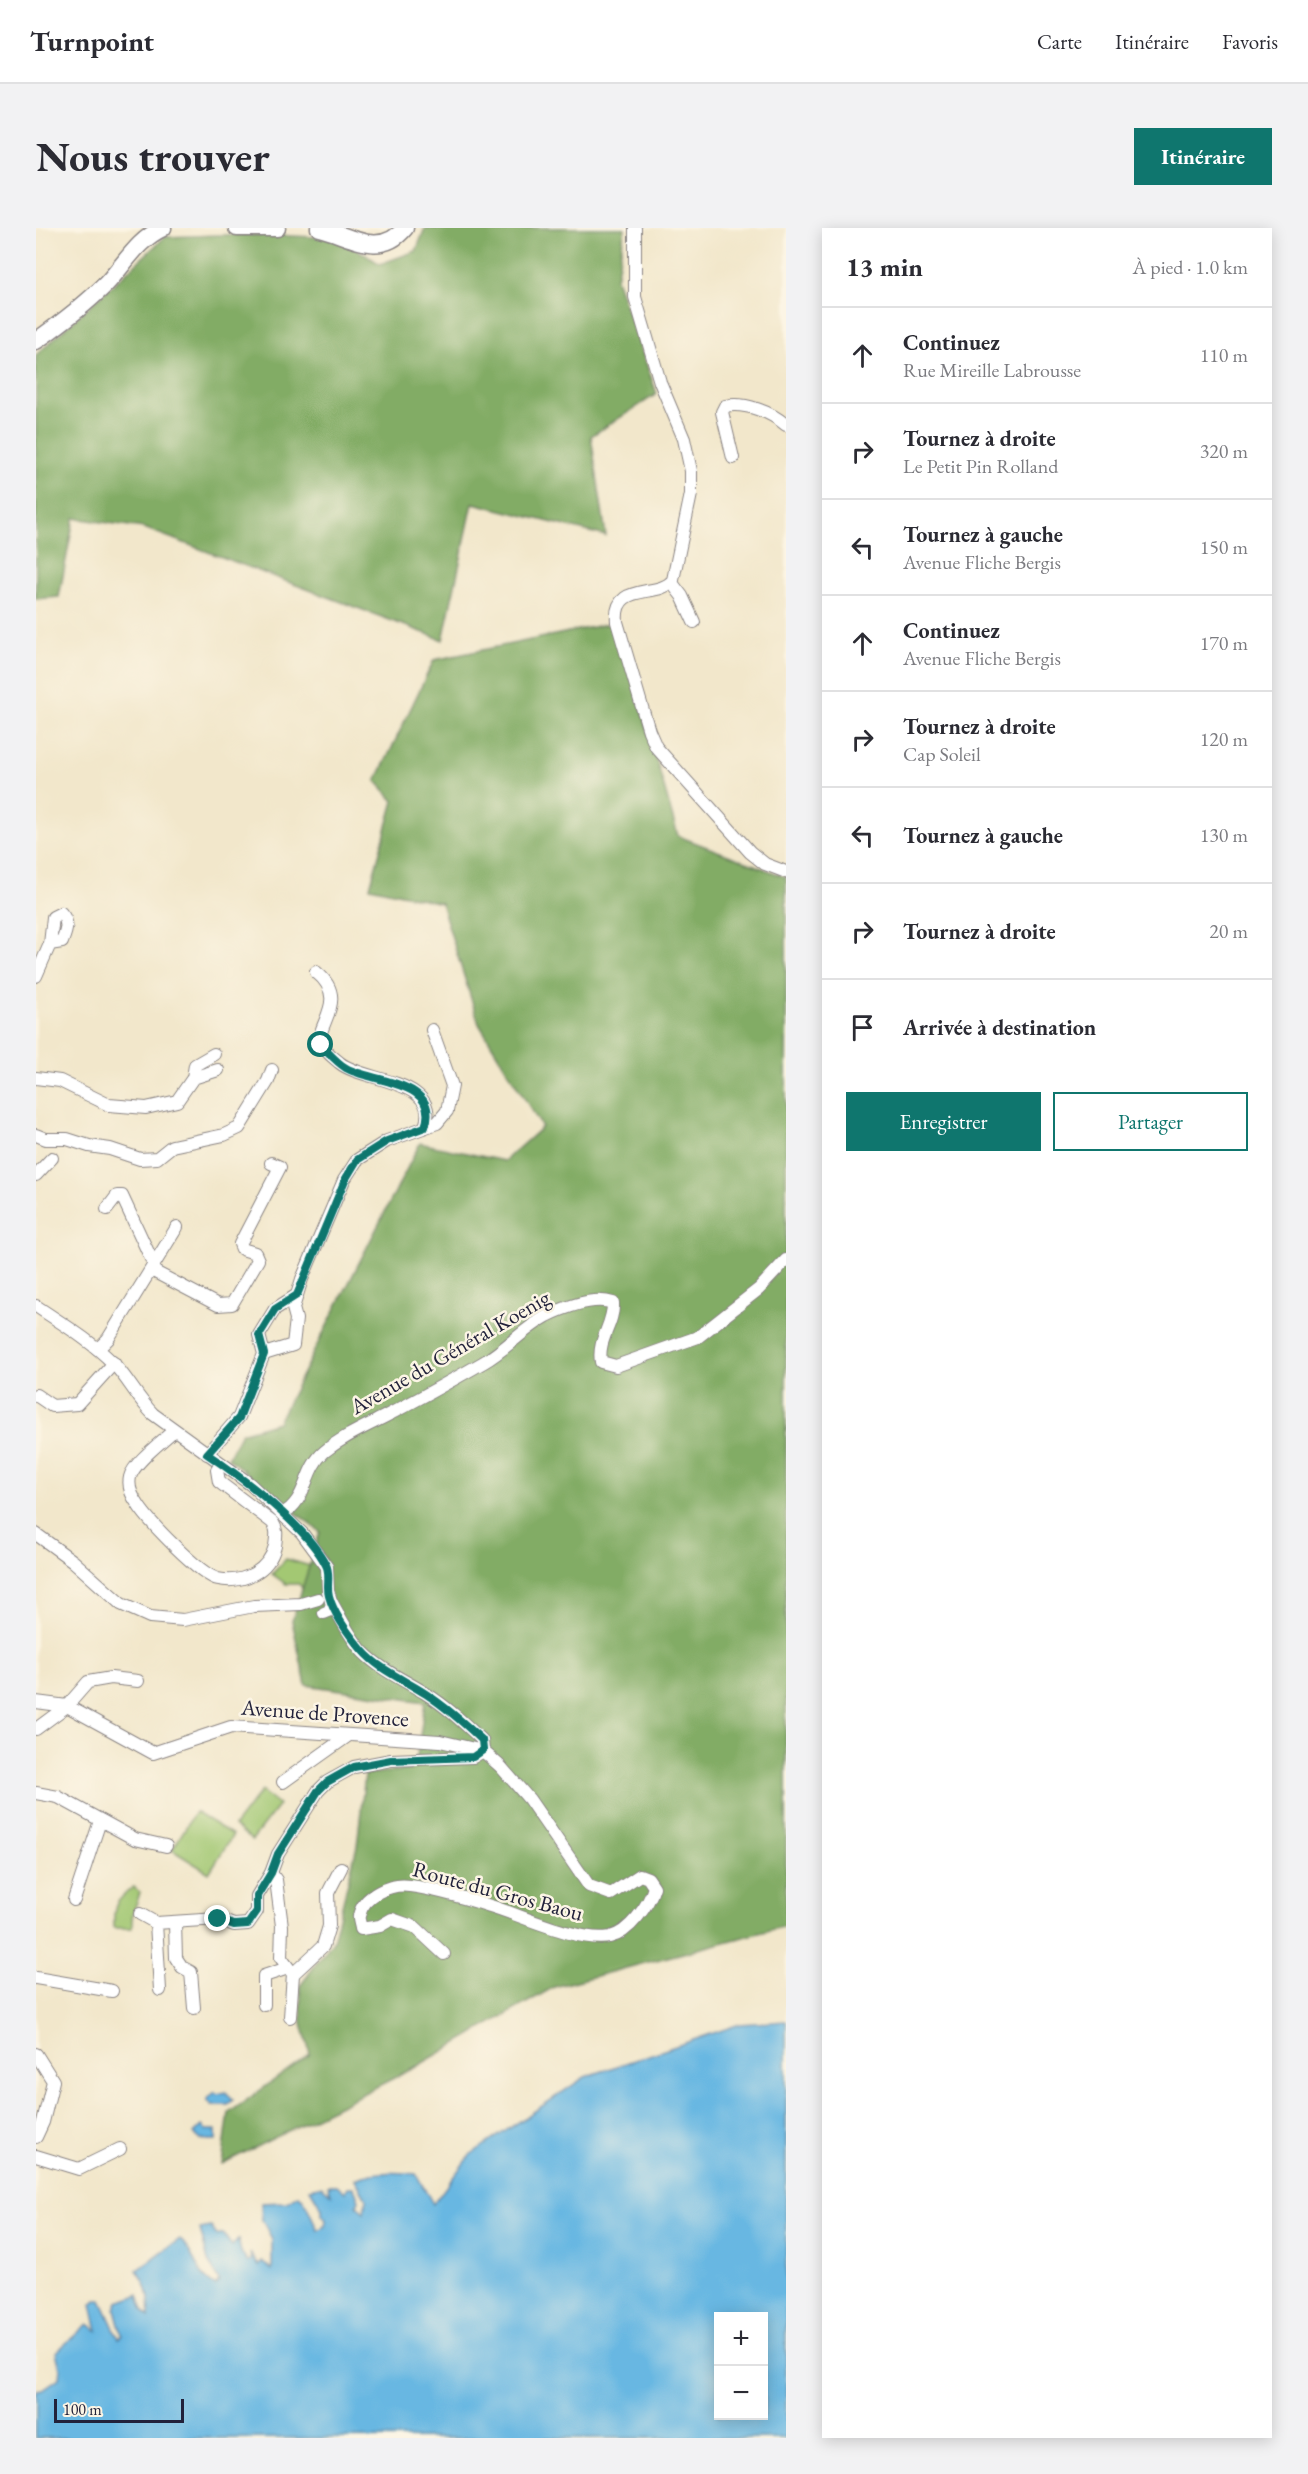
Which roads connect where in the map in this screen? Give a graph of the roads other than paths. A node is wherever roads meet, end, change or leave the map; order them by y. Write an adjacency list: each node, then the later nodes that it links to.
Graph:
1 (163, 228): 7 (main road)
2 (237, 228): 3 (main road)
3 (277, 228)
4 (319, 228): 5 (main road)
5 (405, 228)
6 (635, 228): 10 (street)
7 (36, 341)
8 (786, 425): 9 (street)
9 (733, 458)
10 (672, 583): 11 (street); 12 (street)
11 (694, 622)
12 (786, 872)
13 (50, 944): 15 (street)
14 (316, 972): 22 (street)
15 (36, 976)
16 (432, 1030): 22 (street)
17 (214, 1054): 21 (street)
18 (218, 1070): 21 (street)
19 (272, 1070): 23 (street)
20 (36, 1078): 21 (street)
21 (193, 1078)
22 (425, 1127): 31 (street)
23 (36, 1135)
24 (52, 1158): 26 (street)
25 (271, 1163): 30 (street)
26 (36, 1175)
27 (107, 1209): 30 (street)
28 (177, 1227): 30 (street)
29 (786, 1260): 40 (street, Avenue du Général Koenig)
30 (152, 1268): 33 (street)
31 (297, 1295): 34 (street); 34 (street)
32 (36, 1306): 33 (street)
33 (98, 1349): 35 (street)
34 (264, 1354): 38 (street)
35 (114, 1364): 36 (street); 37 (street)
36 (36, 1395)
37 (174, 1430): 38 (street); 39 (street)
38 (207, 1454): 39 (street)
39 (222, 1464): 40 (street)
40 (282, 1514): 42 (street)
41 (36, 1534): 42 (street)
42 (324, 1604): 48 (street)
43 (138, 1681): 45 (street)
44 (36, 1702): 45 (street, Avenue de Provence)
45 (67, 1706): 46 (street); 47 (street, Avenue de Provence)
46 (36, 1730)
47 (349, 1735): 48 (street, Avenue de Provence); 49 (street)
48 (483, 1750): 54 (street); 59 (street, Route du Gros Baou)
49 (283, 1782)
50 (36, 1793): 51 (street)
51 (100, 1821): 52 (street); 55 (street)
52 (166, 1846)
53 (341, 1868): 60 (street)
54 (271, 1873): 58 (street); 60 (street)
55 (74, 1900)
56 (140, 1914): 57 (street)
57 (156, 1923): 58 (street); 62 (street)
58 (175, 1923): 65 (street)
59 (444, 1954)
60 (291, 1971): 64 (street); 66 (street)
61 (36, 1978): 63 (street)
62 (160, 1990)
63 (112, 1991)
64 (264, 2005)
65 (194, 2008)
66 (290, 2017)
67 (36, 2054): 68 (street)
68 (36, 2137)
69 (120, 2149): 70 (street)
70 (36, 2156)

